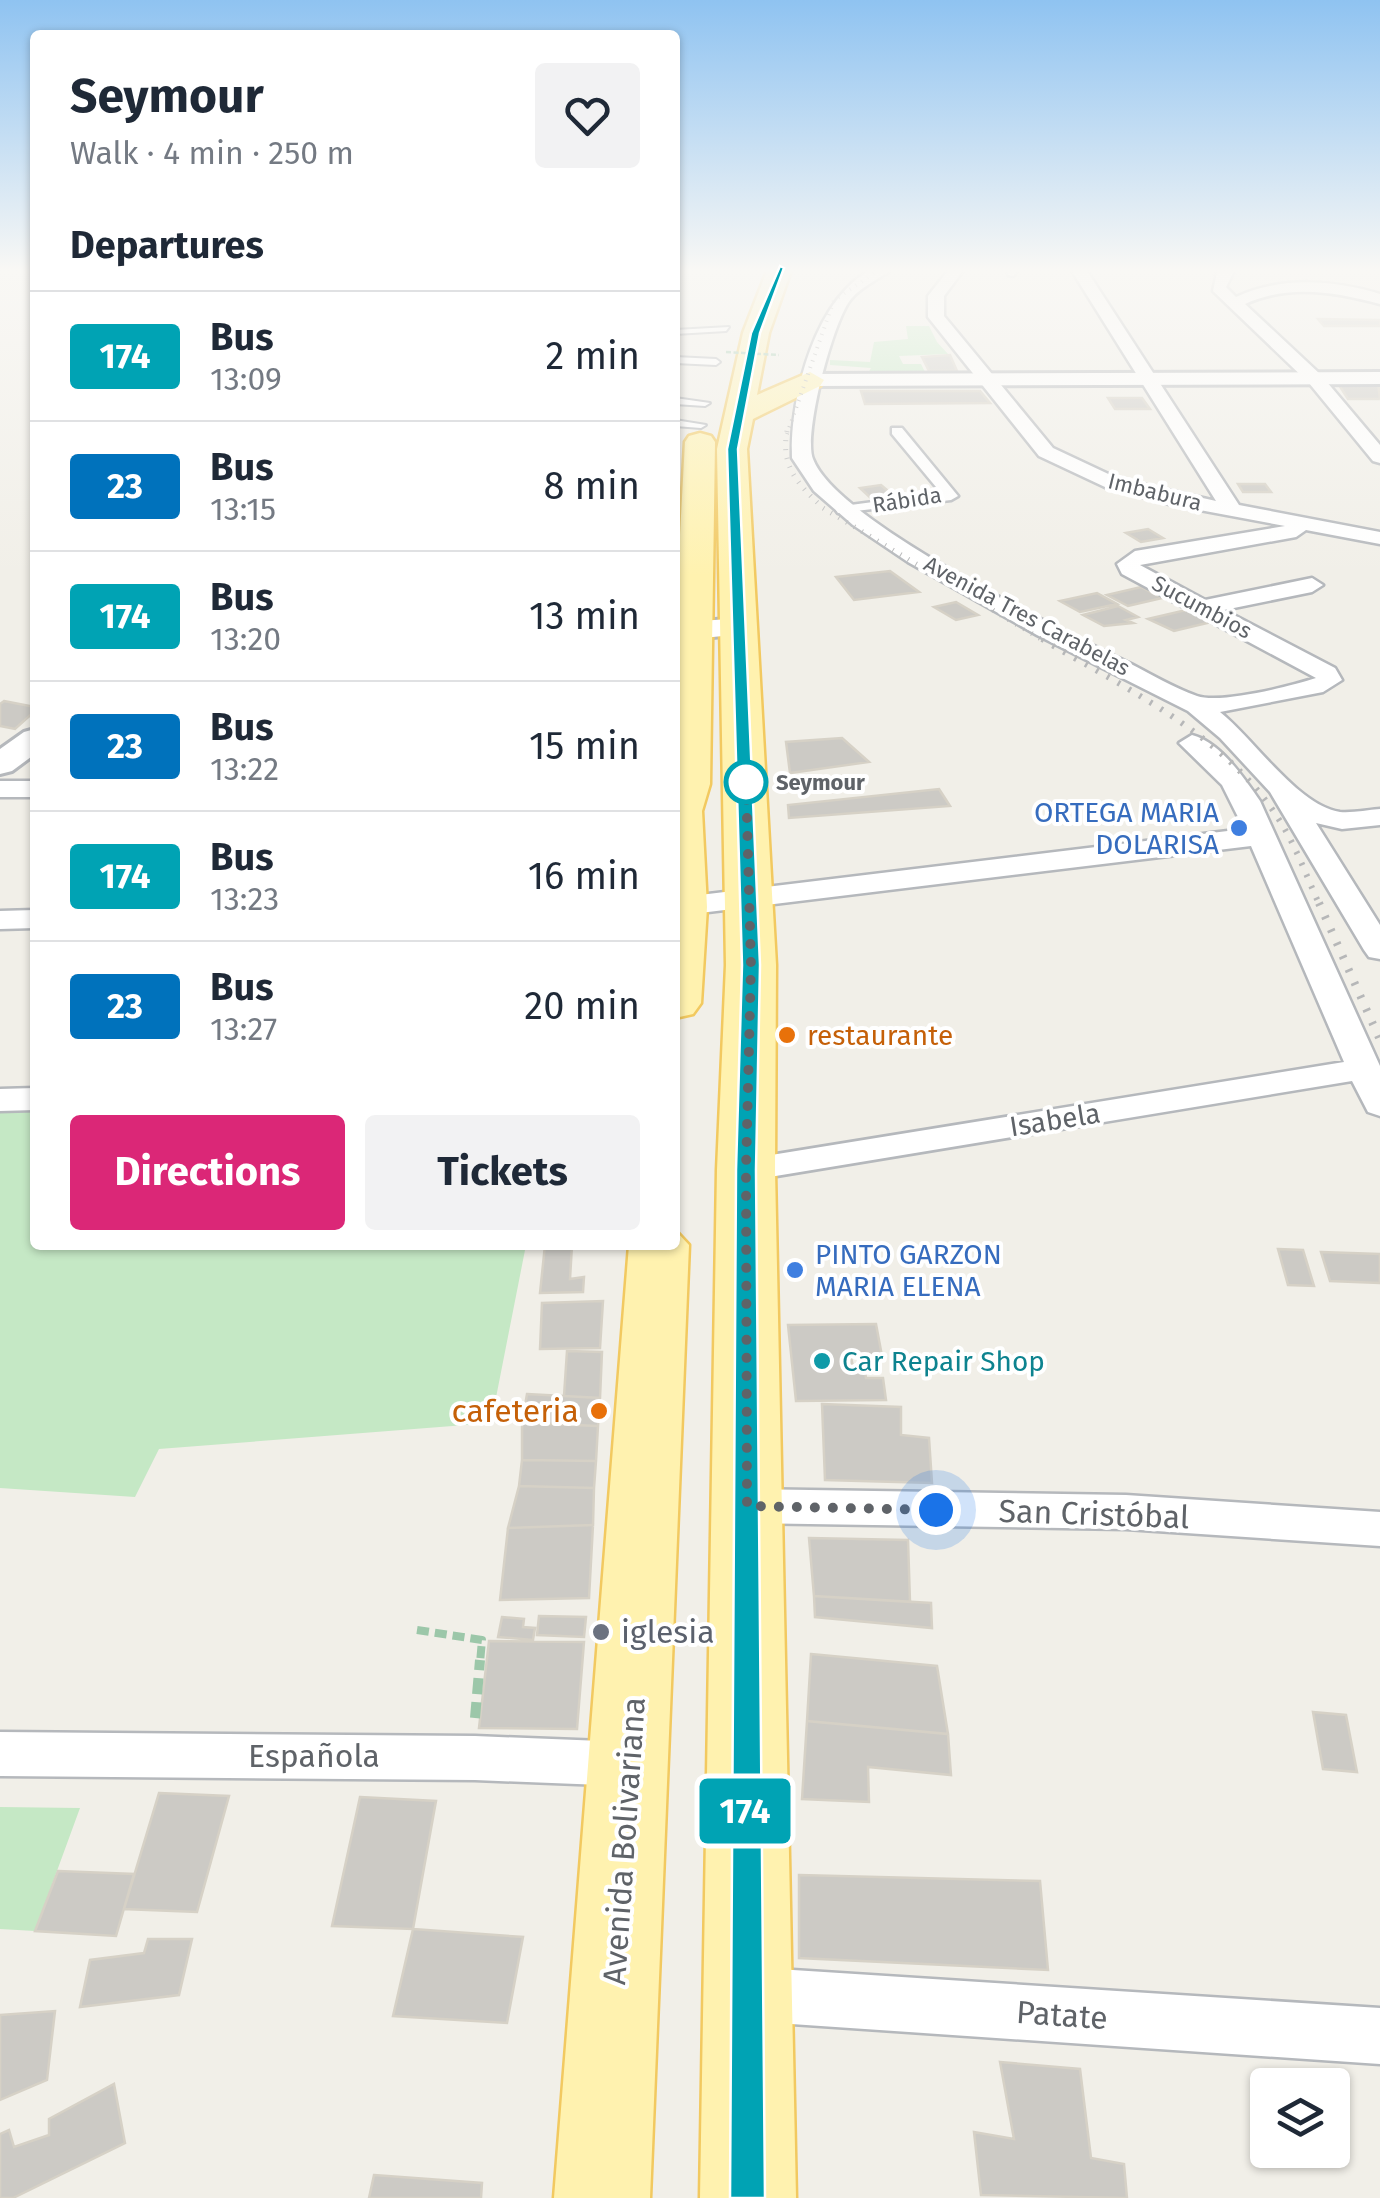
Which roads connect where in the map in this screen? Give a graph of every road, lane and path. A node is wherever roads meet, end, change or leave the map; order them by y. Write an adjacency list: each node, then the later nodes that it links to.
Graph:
1 (739, 371): 13 (main road)
2 (753, 371): 14 (main road)
3 (767, 371): 17 (street, Avenida Tres Carabelas)
4 (777, 371): 14 (main road)
5 (911, 371): 11 (street)
6 (983, 371): 11 (street, Imbabura)
7 (1143, 371): 12 (street)
8 (1306, 371): 9 (street)
9 (1314, 378): 10 (street); 12 (street); 16 (street)
10 (1380, 378)
11 (992, 380): 12 (street); 18 (street, Imbabura)
12 (1149, 380): 18 (street)
13 (689, 413): 24 (main road)
14 (736, 416): 23 (main road)
15 (897, 431): 17 (street, Rábida)
16 (1380, 457)
17 (843, 510): 25 (street, Avenida Tres Carabelas)
18 (1232, 510): 19 (street, Imbabura)
19 (1322, 526): 20 (street, Imbabura); 22 (street, Sucumbios)
20 (1375, 534)
21 (1312, 586): 22 (street)
22 (1203, 607): 25 (street, Sucumbios)
23 (741, 627): 24 (street); 37 (main road)
24 (684, 632): 29 (main road)
25 (1197, 706): 30 (street, Avenida Tres Carabelas)
26 (30, 743): 28 (street)
27 (1192, 743): 34 (street)
28 (0, 764)
29 (682, 784): 37 (main road)
30 (1282, 788): 33 (street); 36 (street, Avenida Tres Carabelas)
31 (30, 789): 32 (street)
32 (0, 790)
33 (1380, 817)
34 (1261, 836): 37 (street); 42 (street)
35 (1380, 893): 36 (street)
36 (1348, 897): 40 (street, Avenida Tres Carabelas)
37 (703, 905): 41 (main road); 46 (main road)
38 (30, 919): 39 (street)
39 (0, 920)
40 (1380, 950)
41 (680, 986)
42 (1364, 1069): 45 (street); 46 (street, Isabela)
43 (30, 1099): 44 (street)
44 (0, 1100)
45 (1380, 1105)
46 (746, 1170): 48 (main road)
47 (659, 1250): 53 (main road, Avenida Bolivariana)
48 (747, 1506): 49 (street, San Cristóbal); 54 (main road)
49 (1380, 1529)
50 (417, 1630): 52 (path)
51 (0, 1754): 52 (street, Española)
52 (475, 1758): 53 (street, Española)
53 (627, 1764): 56 (main road, Avenida Bolivariana)
54 (744, 1993): 55 (street, Patate); 57 (main road)
55 (1380, 2036)
56 (602, 2198)
57 (748, 2198)

